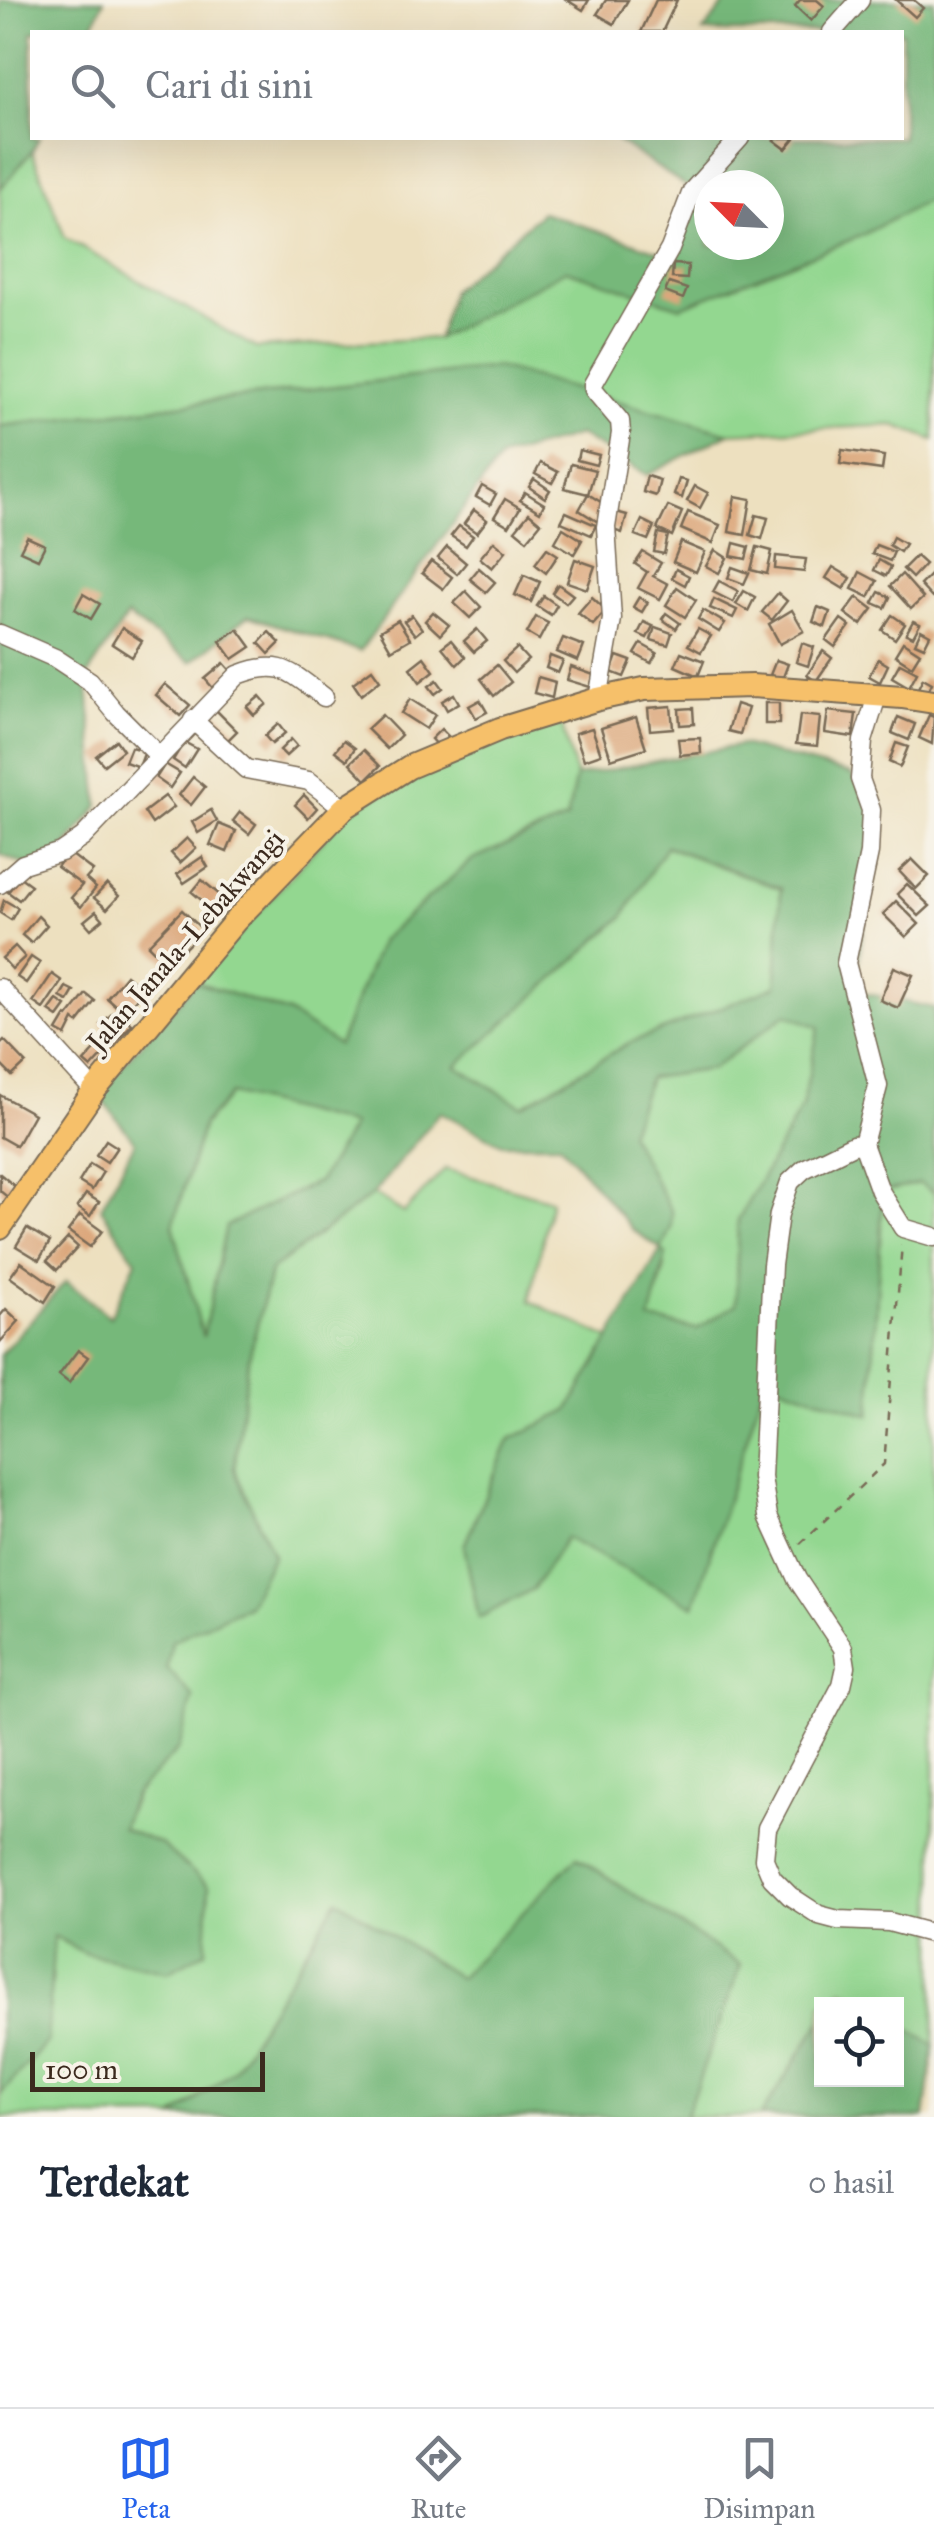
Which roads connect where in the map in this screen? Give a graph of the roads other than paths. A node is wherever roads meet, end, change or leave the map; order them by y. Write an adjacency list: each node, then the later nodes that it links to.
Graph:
1 (860, 0): 2 (street)
2 (834, 30)
3 (738, 140): 7 (street)
4 (0, 634): 10 (street)
5 (877, 696): 7 (main road, Jalan Janala–Lebakwangi); 8 (main road, Jalan Janala–Lebakwangi); 15 (street)
6 (324, 698): 9 (street)
7 (598, 698): 11 (main road, Jalan Janala–Lebakwangi)
8 (934, 702)
9 (193, 720): 10 (street); 11 (street)
10 (160, 757): 12 (street)
11 (344, 808): 14 (main road, Jalan Janala–Lebakwangi)
12 (0, 884)
13 (0, 988): 14 (street)
14 (94, 1092): 16 (main road, Jalan Janala–Lebakwangi)
15 (863, 1144): 17 (street); 18 (street)
16 (0, 1228)
17 (934, 1237)
18 (934, 1934)

